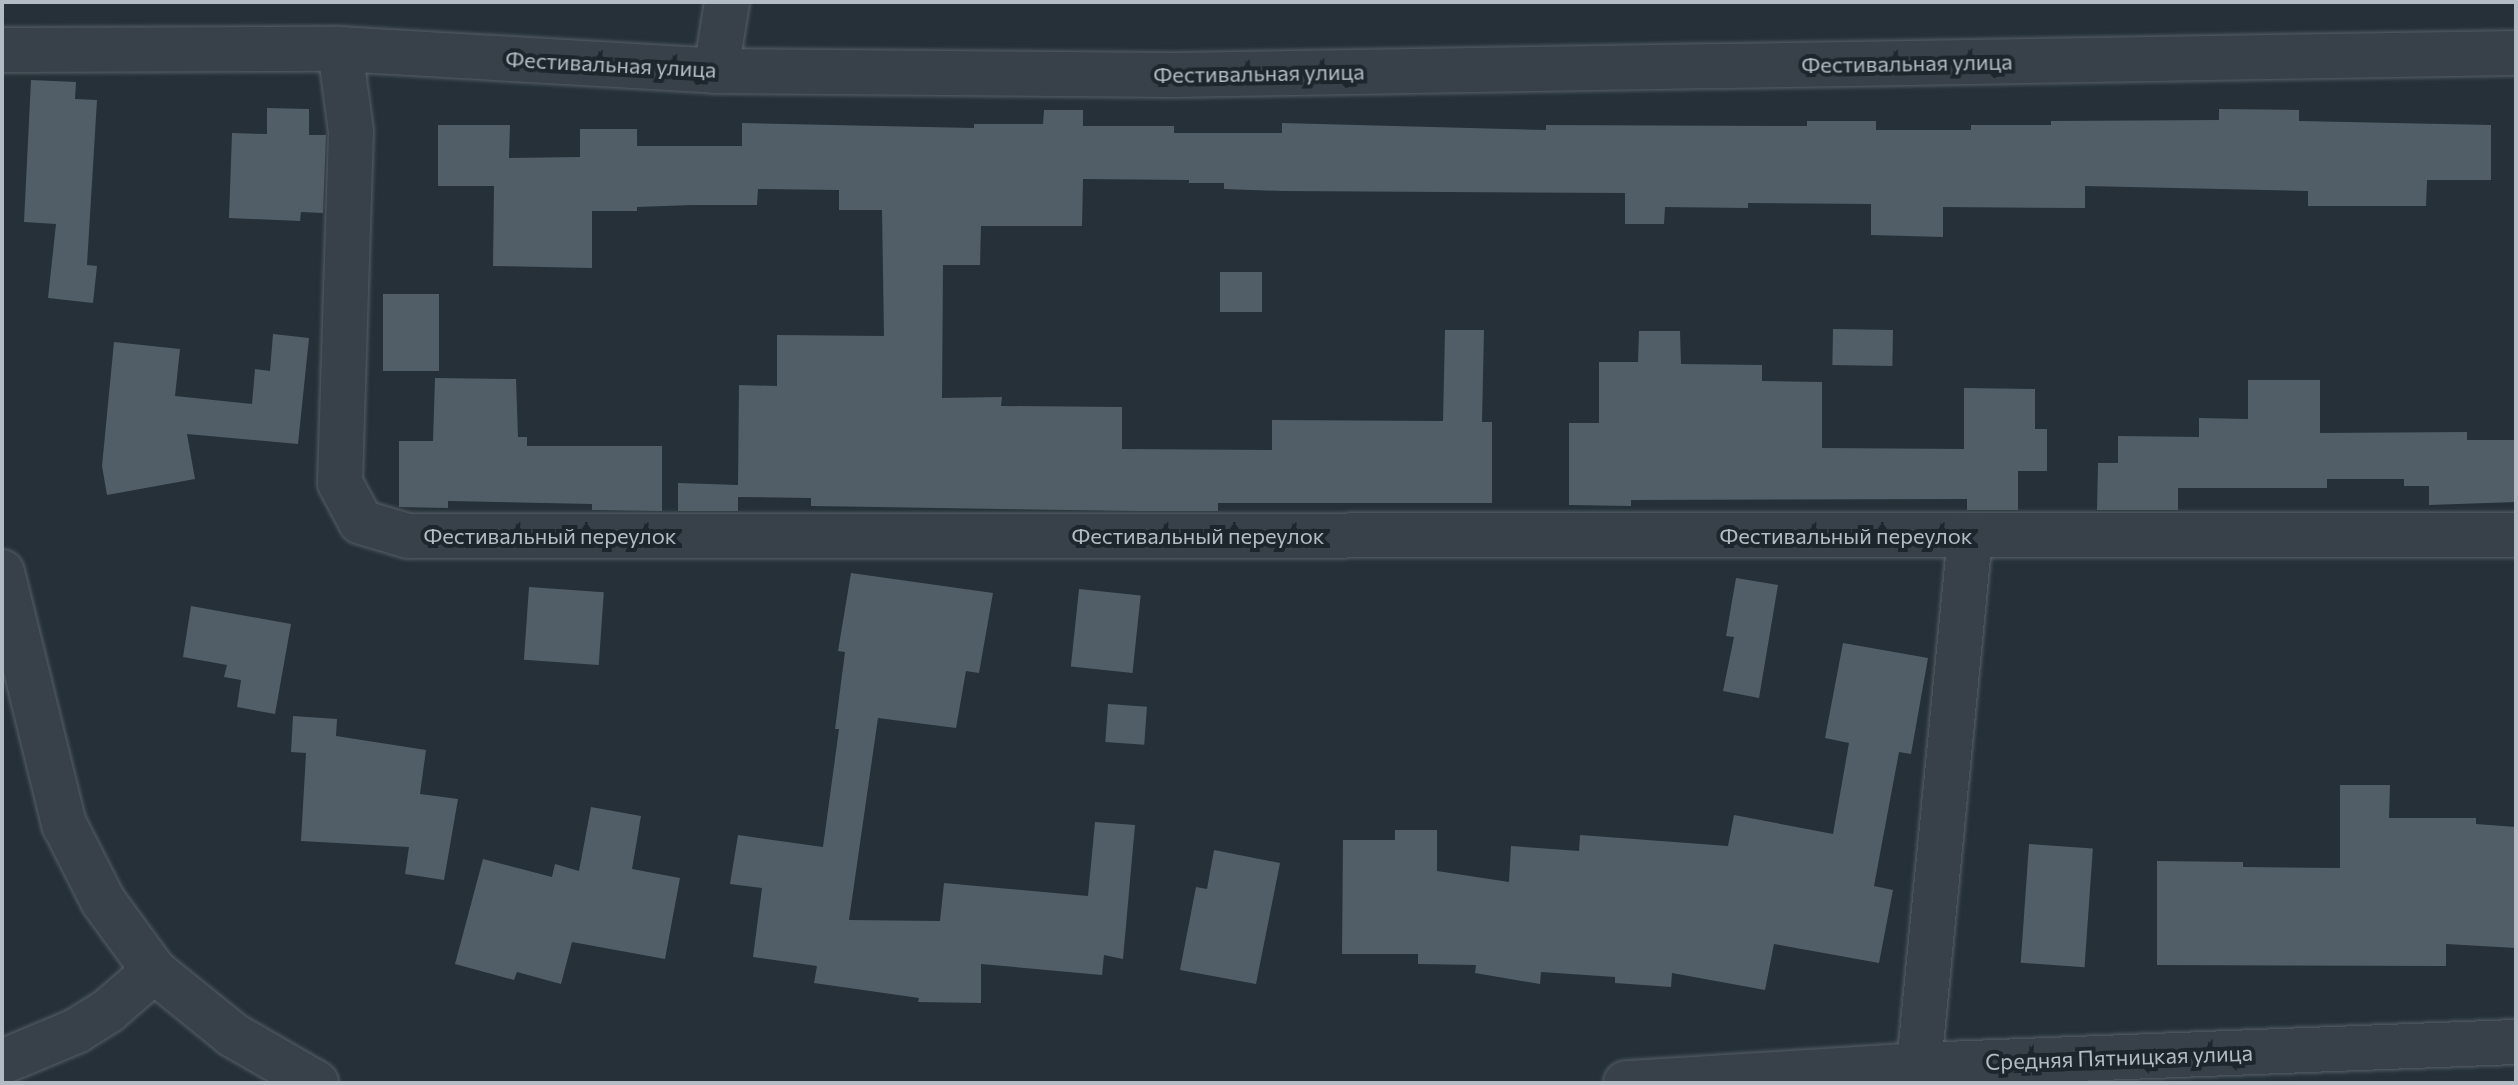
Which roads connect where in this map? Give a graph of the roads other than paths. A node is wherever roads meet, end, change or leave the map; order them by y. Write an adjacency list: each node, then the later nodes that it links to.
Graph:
1 (727, 2): 5 (street)
2 (340, 49): 3 (street, Фестивальная улица); 5 (street, Фестивальная улица); 7 (street, Фестивальный переулок)
3 (2, 50)
4 (2516, 53): 5 (street, Фестивальная улица)
5 (716, 71)
6 (2516, 535): 7 (street, Фестивальный переулок)
7 (1970, 536): 12 (street)
8 (2, 572): 9 (street)
9 (154, 971): 11 (street); 13 (street)
10 (2516, 1042): 12 (street, Средняя Пятницкая улица)
11 (2, 1062)
12 (1919, 1065): 14 (street, Средняя Пятницкая улица)
13 (316, 1083)
14 (1626, 1083)

